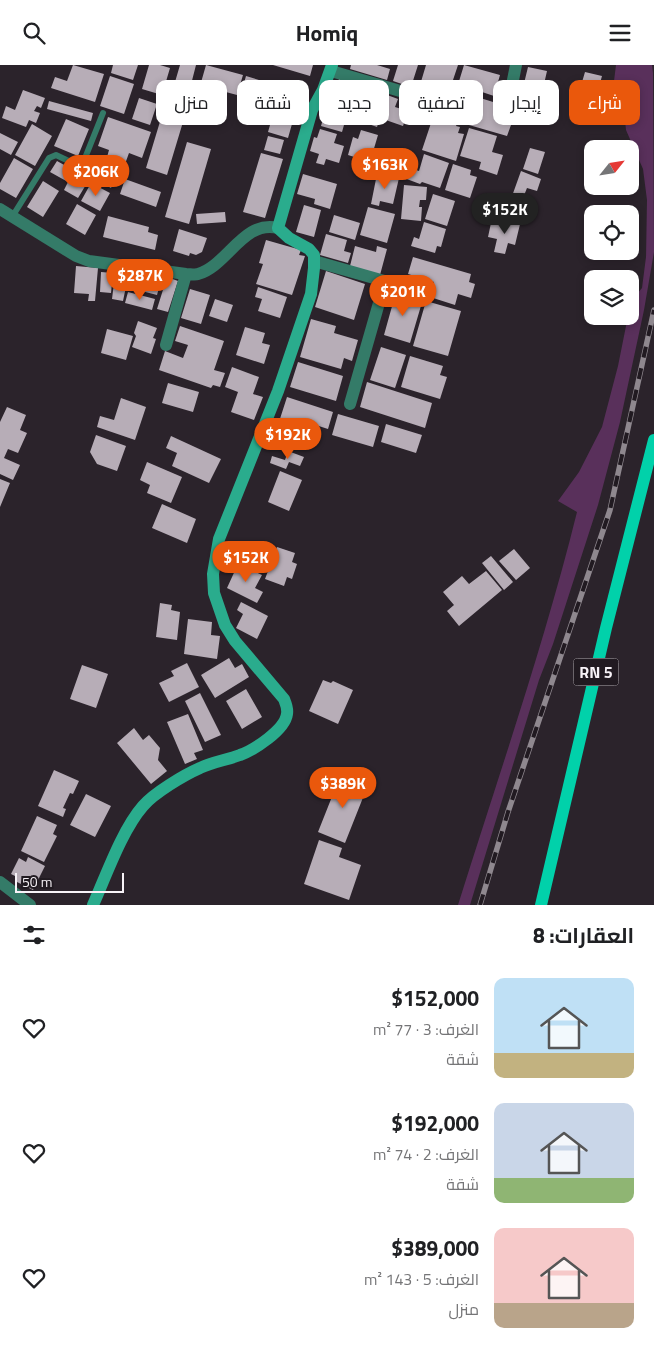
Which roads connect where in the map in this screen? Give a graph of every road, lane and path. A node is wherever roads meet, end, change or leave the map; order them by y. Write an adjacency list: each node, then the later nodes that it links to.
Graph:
1 (516, 65): 3 (street)
2 (331, 68): 4 (street); 8 (street)
3 (513, 80)
4 (399, 90)
5 (103, 113): 7 (lane)
6 (0, 209): 7 (street)
7 (12, 217): 10 (street)
8 (278, 228): 9 (street); 10 (street)
9 (314, 261): 11 (street); 18 (street)
10 (186, 274): 13 (street)
11 (385, 281): 12 (street); 14 (street)
12 (424, 292)
13 (166, 345)
14 (350, 404)
15 (654, 441): 19 (main road, RN 5)
16 (0, 883): 17 (street)
17 (30, 905)
18 (93, 905)
19 (541, 905)

